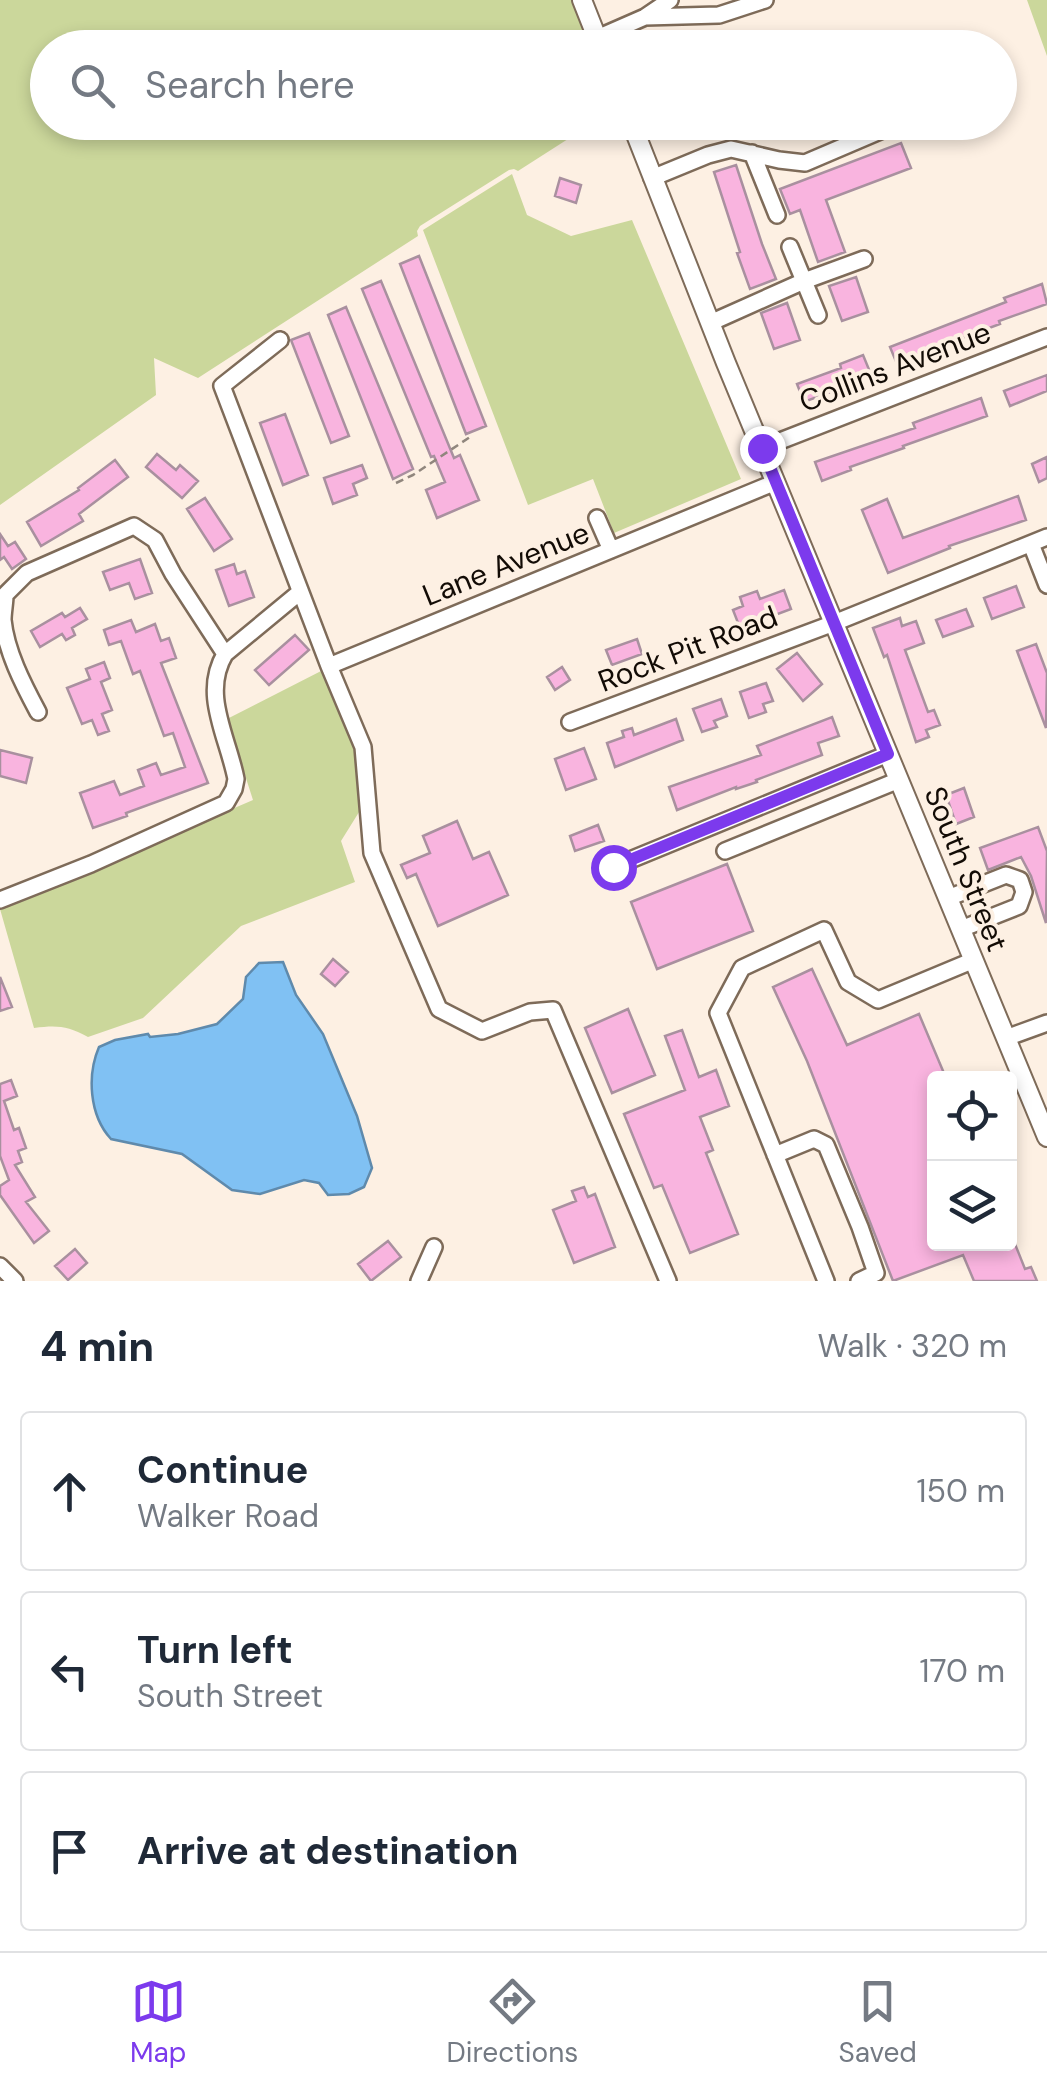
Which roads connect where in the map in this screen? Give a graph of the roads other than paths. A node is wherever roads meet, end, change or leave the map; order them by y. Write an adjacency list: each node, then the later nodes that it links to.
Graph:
1 (582, 0): 5 (main road)
2 (670, 0): 4 (street)
3 (766, 0): 4 (street)
4 (644, 17): 6 (street)
5 (594, 30)
6 (622, 30)
7 (637, 140): 10 (main road, South Street)
8 (859, 140): 9 (street)
9 (752, 154): 10 (street); 11 (street)
10 (652, 178): 16 (main road, South Street)
11 (777, 215)
12 (790, 247): 14 (street)
13 (864, 259): 14 (street)
14 (804, 282): 15 (street); 16 (street)
15 (818, 315)
16 (710, 324): 19 (main road, South Street)
17 (1047, 337): 19 (street, Collins Avenue)
18 (280, 340): 26 (street)
19 (762, 448): 20 (main road, South Street)
20 (776, 482): 24 (street, Lane Avenue); 27 (main road, South Street)
21 (597, 518): 24 (street)
22 (1047, 537): 23 (street, Rock Pit Road)
23 (1031, 544): 25 (street); 27 (street, Rock Pit Road)
24 (611, 550): 29 (street, Lane Avenue)
25 (1047, 585)
26 (300, 592): 28 (street); 29 (street)
27 (834, 623): 31 (street, Rock Pit Road); 32 (main road, South Street)
28 (226, 654): 30 (street); 37 (street)
29 (329, 666): 48 (street)
30 (38, 712)
31 (570, 722)
32 (888, 754): 33 (main road, South Street); 35 (street)
33 (899, 780): 34 (street); 36 (main road, South Street)
34 (724, 851)
35 (613, 867)
36 (948, 898): 38 (main road, South Street); 38 (street)
37 (0, 900)
38 (961, 929): 39 (main road, South Street)
39 (974, 960): 41 (main road, South Street); 43 (street)
40 (1047, 1023): 41 (street)
41 (1006, 1038): 42 (main road, South Street)
42 (1047, 1137)
43 (775, 1155): 49 (street); 50 (street)
44 (434, 1247): 47 (street)
45 (0, 1266): 46 (street)
46 (15, 1281)
47 (419, 1281)
48 (668, 1281)
49 (826, 1281)
50 (859, 1281)

